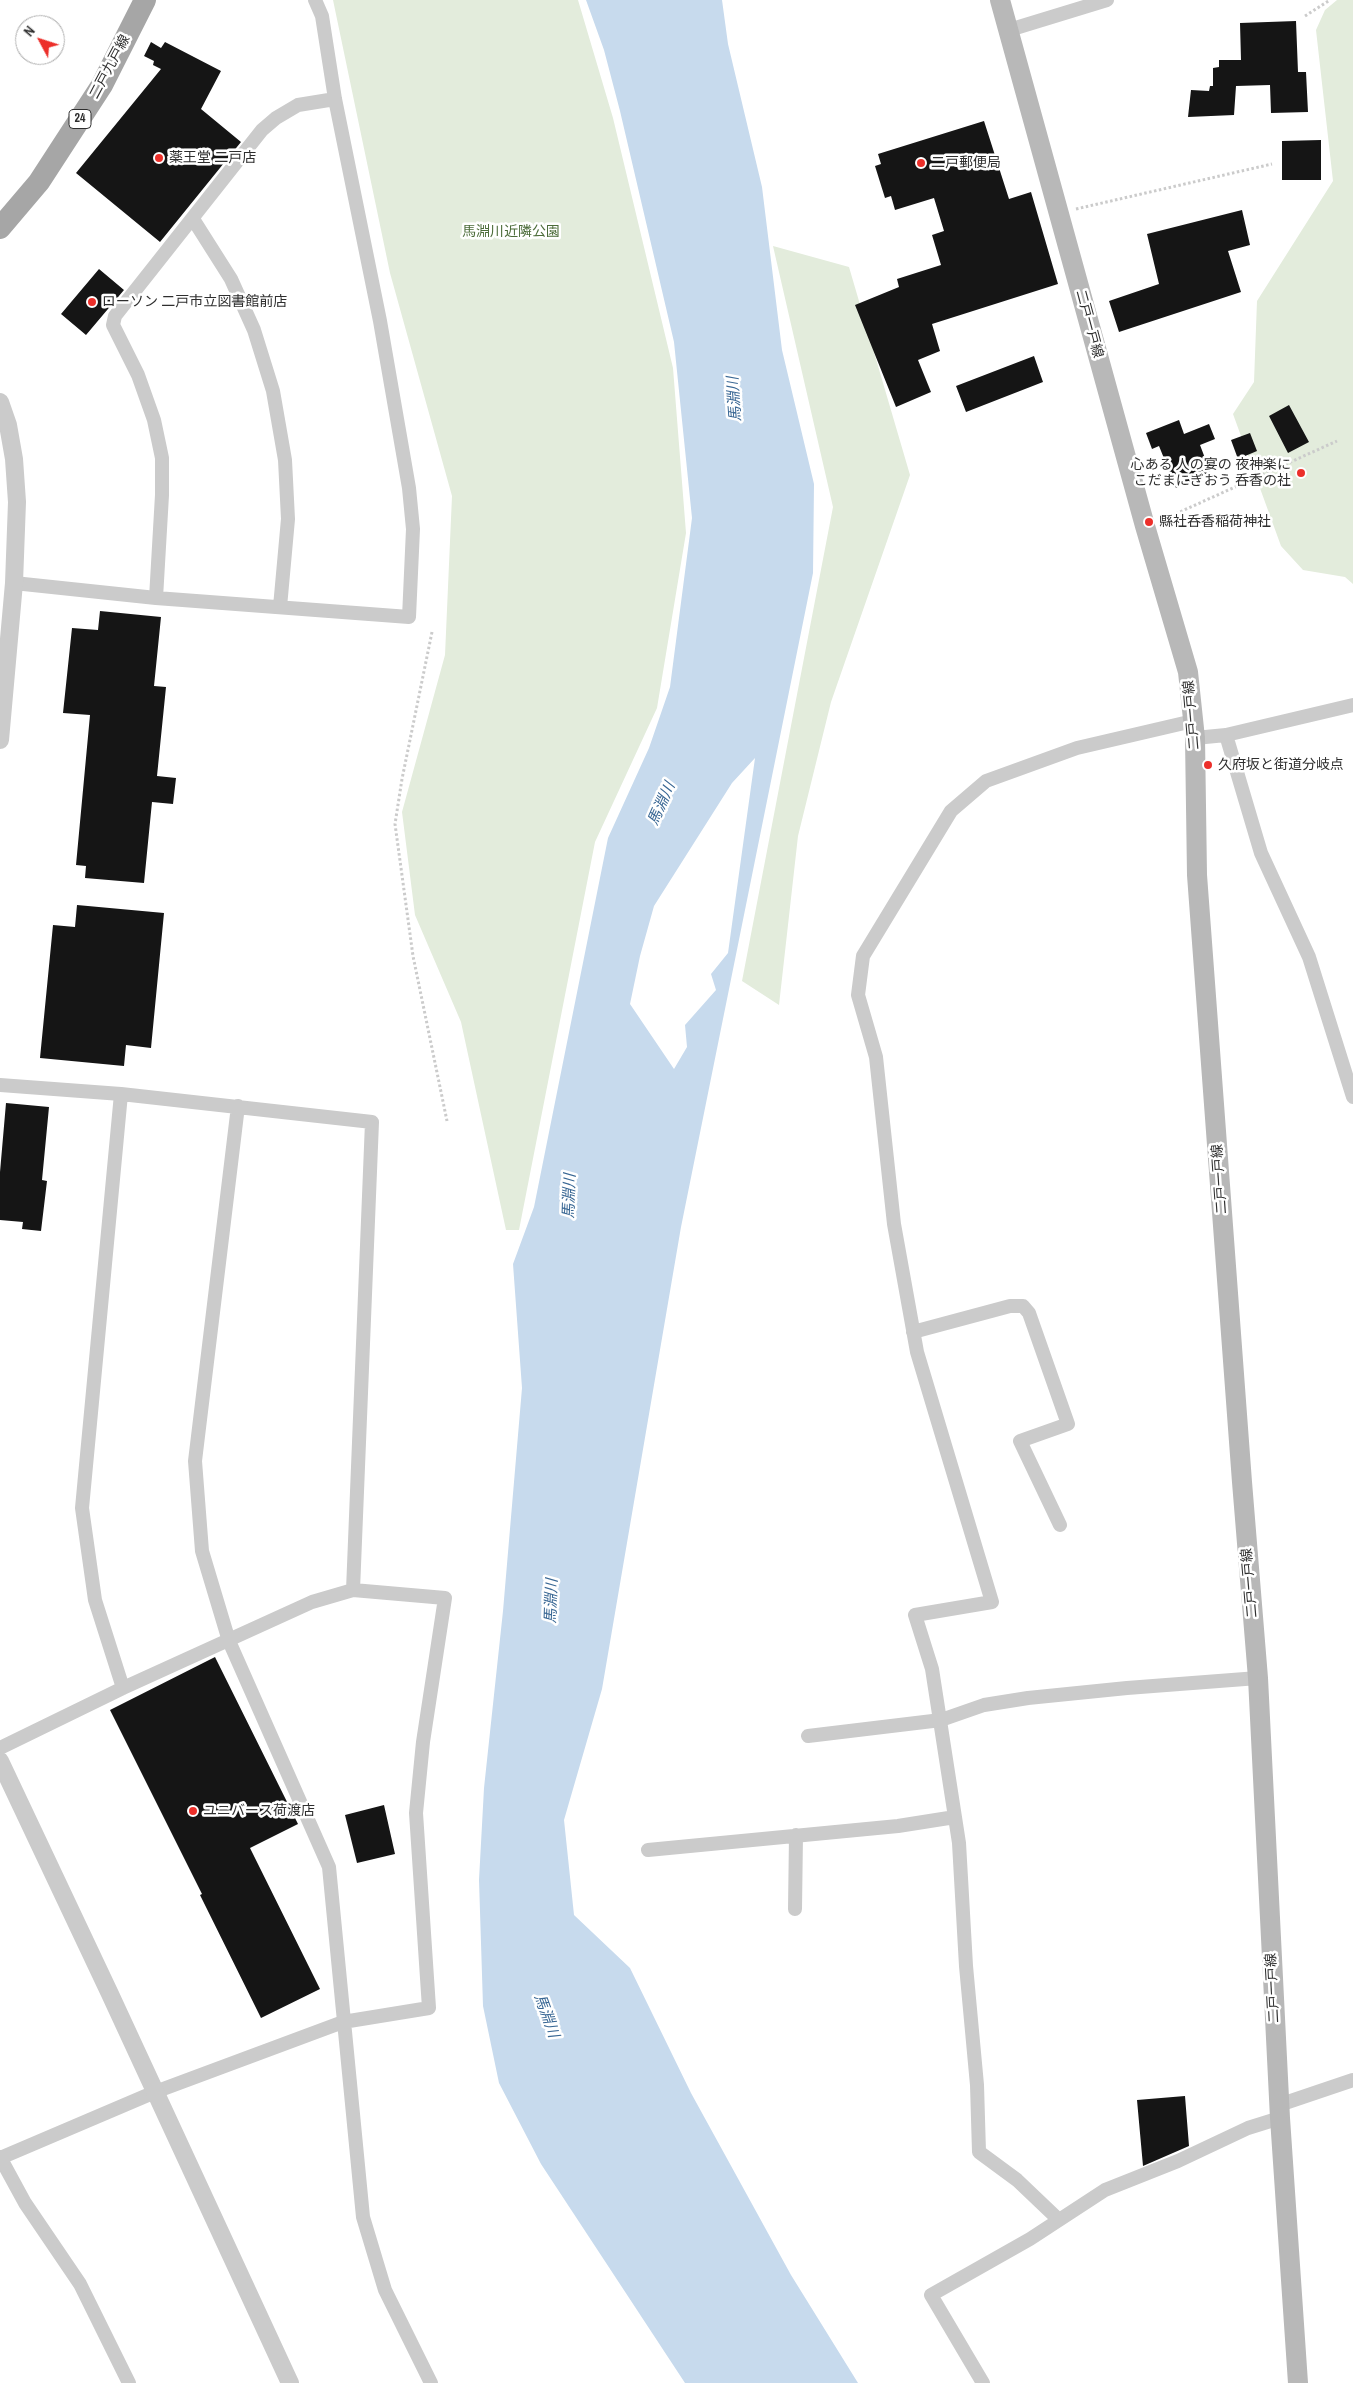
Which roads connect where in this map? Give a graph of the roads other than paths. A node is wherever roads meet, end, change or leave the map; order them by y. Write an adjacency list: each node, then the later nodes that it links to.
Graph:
1 (145, 0): 8 (main road, 二戸九戸線 / 24)
2 (315, 0): 6 (street)
3 (1000, 0): 5 (main road, 二戸一戸線)
4 (1107, 0): 5 (street)
5 (1009, 30): 14 (main road, 二戸一戸線)
6 (335, 98): 7 (street); 12 (street)
7 (193, 219): 11 (street); 12 (street)
8 (0, 228)
9 (0, 402): 10 (street)
10 (14, 583): 11 (street); 16 (street)
11 (156, 598): 12 (street)
12 (280, 607)
13 (1353, 705): 15 (street)
14 (1194, 730): 15 (street); 21 (street); 25 (main road, 二戸一戸線)
15 (1226, 735): 19 (street)
16 (0, 740)
17 (0, 1086): 18 (street)
18 (121, 1094): 20 (street); 26 (street)
19 (1353, 1097)
20 (238, 1106): 23 (street); 24 (street)
21 (914, 1332): 22 (street); 27 (street)
22 (1060, 1525)
23 (353, 1590): 24 (street); 35 (street)
24 (229, 1641): 26 (street); 35 (street)
25 (1258, 1678): 27 (street); 38 (main road, 二戸一戸線)
26 (123, 1688): 29 (street)
27 (941, 1720): 28 (street); 31 (street)
28 (808, 1736)
29 (0, 1748)
30 (0, 1761): 37 (street)
31 (955, 1817): 32 (street); 40 (street)
32 (796, 1835): 33 (street); 34 (street)
33 (648, 1850)
34 (795, 1909)
35 (343, 2022): 37 (street); 43 (street)
36 (1353, 2080): 38 (street)
37 (155, 2092): 39 (street); 42 (street)
38 (1279, 2112): 40 (street); 45 (main road, 二戸一戸線)
39 (0, 2157): 41 (street)
40 (1059, 2220): 44 (street)
41 (129, 2383)
42 (290, 2383)
43 (431, 2383)
44 (983, 2383)
45 (1298, 2383)

